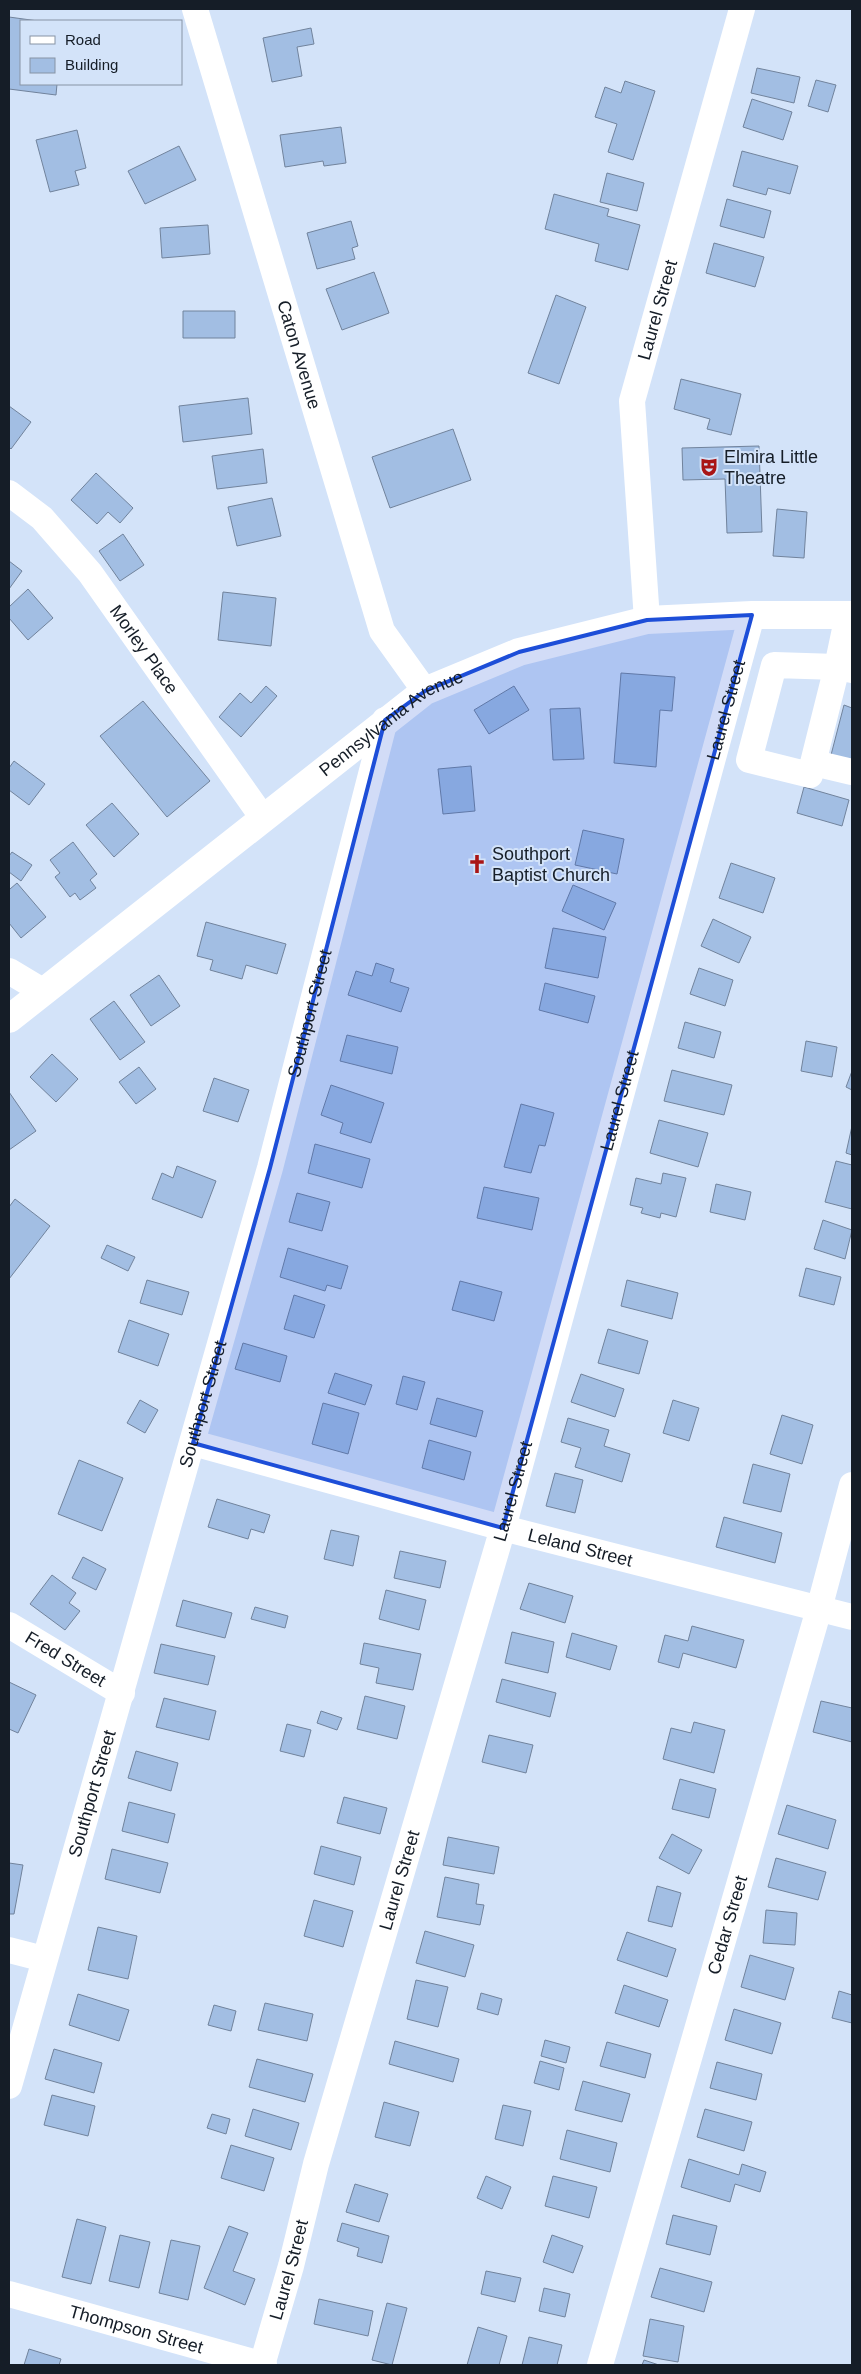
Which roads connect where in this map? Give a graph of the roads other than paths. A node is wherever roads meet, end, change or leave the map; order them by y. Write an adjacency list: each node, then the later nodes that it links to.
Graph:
1 (196, 9): 8 (street, Caton Avenue)
2 (742, 9): 6 (street, Laurel Street)
3 (9, 493): 12 (street, Morley Place)
4 (752, 615): 5 (main road, Pennsylvania Avenue); 6 (main road, Pennsylvania Avenue); 18 (street, Laurel Street)
5 (850, 615): 7 (street)
6 (647, 620): 8 (main road, Pennsylvania Avenue)
7 (844, 669): 10 (street); 10 (street)
8 (425, 691): 9 (main road, Pennsylvania Avenue)
9 (386, 720): 12 (main road, Pennsylvania Avenue); 16 (street, Southport Street)
10 (814, 763): 11 (street)
11 (852, 772)
12 (263, 818): 14 (main road, Pennsylvania Avenue)
13 (9, 971): 14 (street)
14 (44, 992): 15 (main road, Pennsylvania Avenue)
15 (9, 1019)
16 (193, 1443): 18 (street, Leland Street); 22 (street, Southport Street)
17 (852, 1485): 19 (street, Cedar Street)
18 (503, 1528): 19 (street, Leland Street); 27 (street, Laurel Street)
19 (819, 1609): 20 (street, Leland Street); 28 (street, Cedar Street)
20 (852, 1617)
21 (9, 1625): 22 (street, Fred Street)
22 (122, 1693): 24 (street, Southport Street)
23 (9, 1950): 24 (street)
24 (44, 1959): 25 (street, Southport Street)
25 (9, 2086)
26 (9, 2294): 27 (street, Thompson Street)
27 (263, 2365)
28 (600, 2365)

